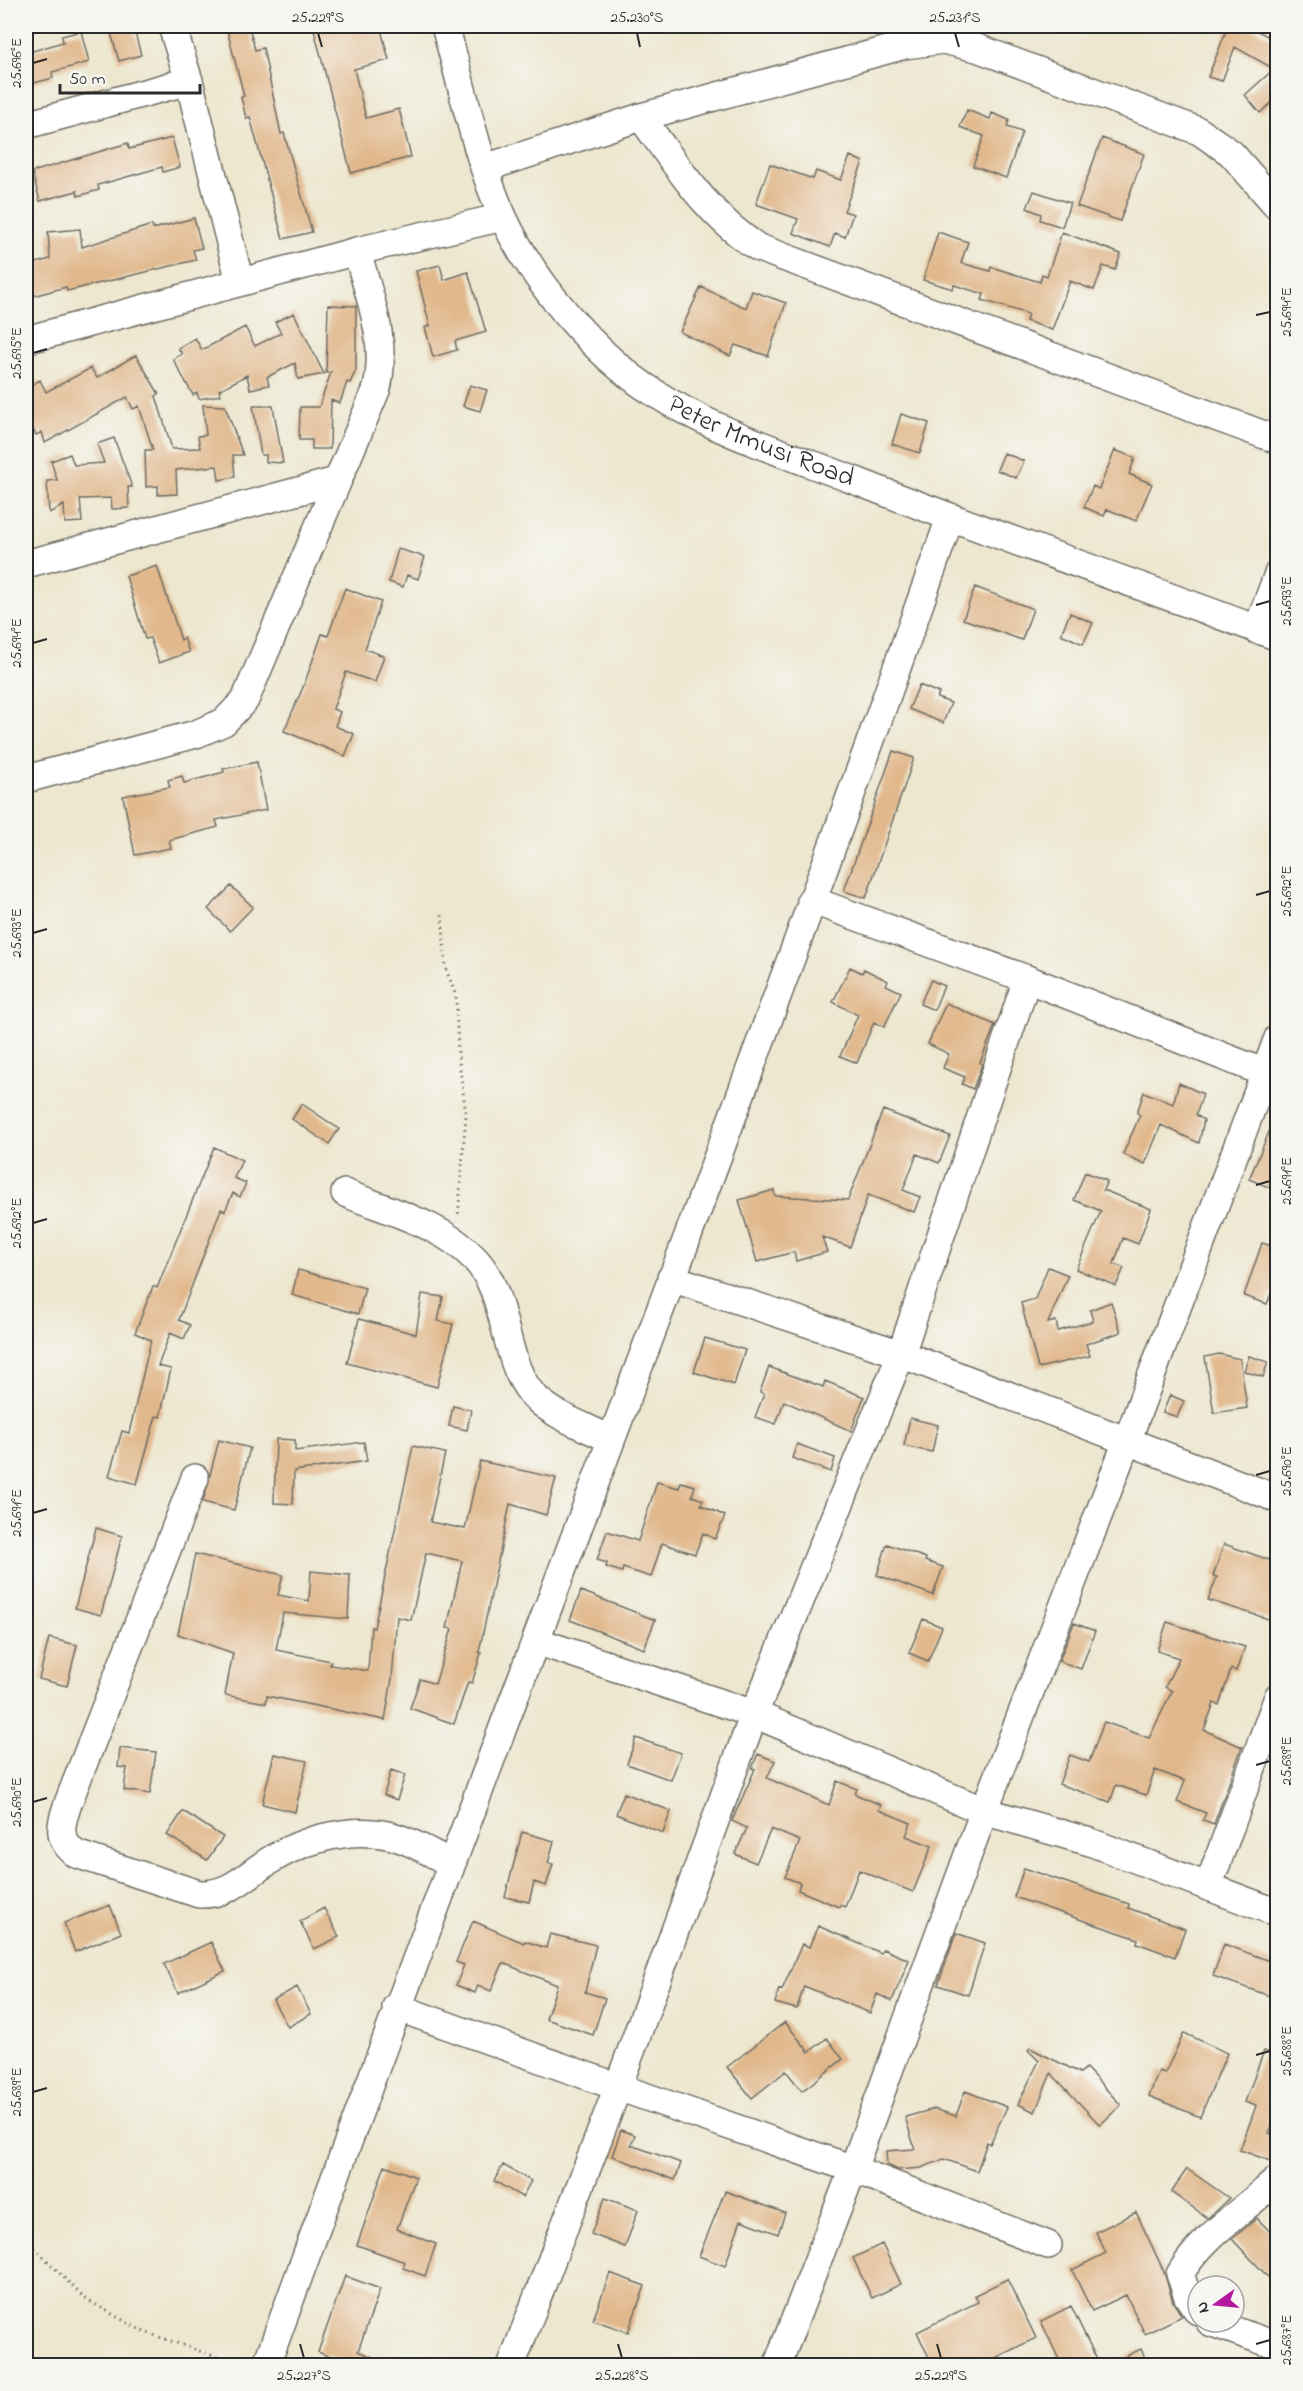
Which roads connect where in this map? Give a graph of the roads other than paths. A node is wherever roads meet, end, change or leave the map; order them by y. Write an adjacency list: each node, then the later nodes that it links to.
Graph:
1 (172, 26): 3 (street)
2 (445, 26): 6 (street, Peter Mmusi Road)
3 (189, 81): 5 (street); 10 (street)
4 (641, 117): 6 (street); 7 (street); 12 (street)
5 (26, 125)
6 (485, 168): 8 (street, Peter Mmusi Road)
7 (1278, 207)
8 (503, 217): 9 (street); 14 (street, Peter Mmusi Road)
9 (357, 251): 10 (street); 13 (street)
10 (240, 282): 11 (street)
11 (26, 340)
12 (1278, 440)
13 (336, 481): 15 (street); 18 (street)
14 (950, 518): 17 (street, Peter Mmusi Road); 19 (street)
15 (26, 564)
16 (1278, 574): 17 (street)
17 (1267, 634)
18 (26, 779)
19 (811, 900): 20 (street); 24 (street)
20 (1027, 979): 22 (street); 25 (street)
21 (1278, 1038): 22 (street)
22 (1271, 1076): 27 (street)
23 (345, 1193): 26 (street)
24 (671, 1278): 25 (street); 26 (street)
25 (901, 1354): 27 (street); 32 (street)
26 (610, 1439): 30 (street)
27 (1127, 1440): 29 (street); 33 (street)
28 (195, 1478): 34 (street)
29 (1278, 1499)
30 (536, 1641): 32 (street); 34 (street)
31 (1278, 1697): 35 (street)
32 (754, 1714): 33 (street); 38 (street)
33 (984, 1811): 35 (street); 39 (street)
34 (451, 1863): 37 (street)
35 (1208, 1887): 36 (street)
36 (1278, 1913)
37 (396, 2007): 38 (street); 45 (street)
38 (618, 2087): 39 (street); 46 (street)
39 (853, 2169): 41 (street); 47 (street)
40 (1278, 2179): 42 (street)
41 (1048, 2245)
42 (1186, 2291)
43 (1244, 2334): 44 (street)
44 (1278, 2346)
45 (266, 2366)
46 (511, 2366)
47 (777, 2366)

